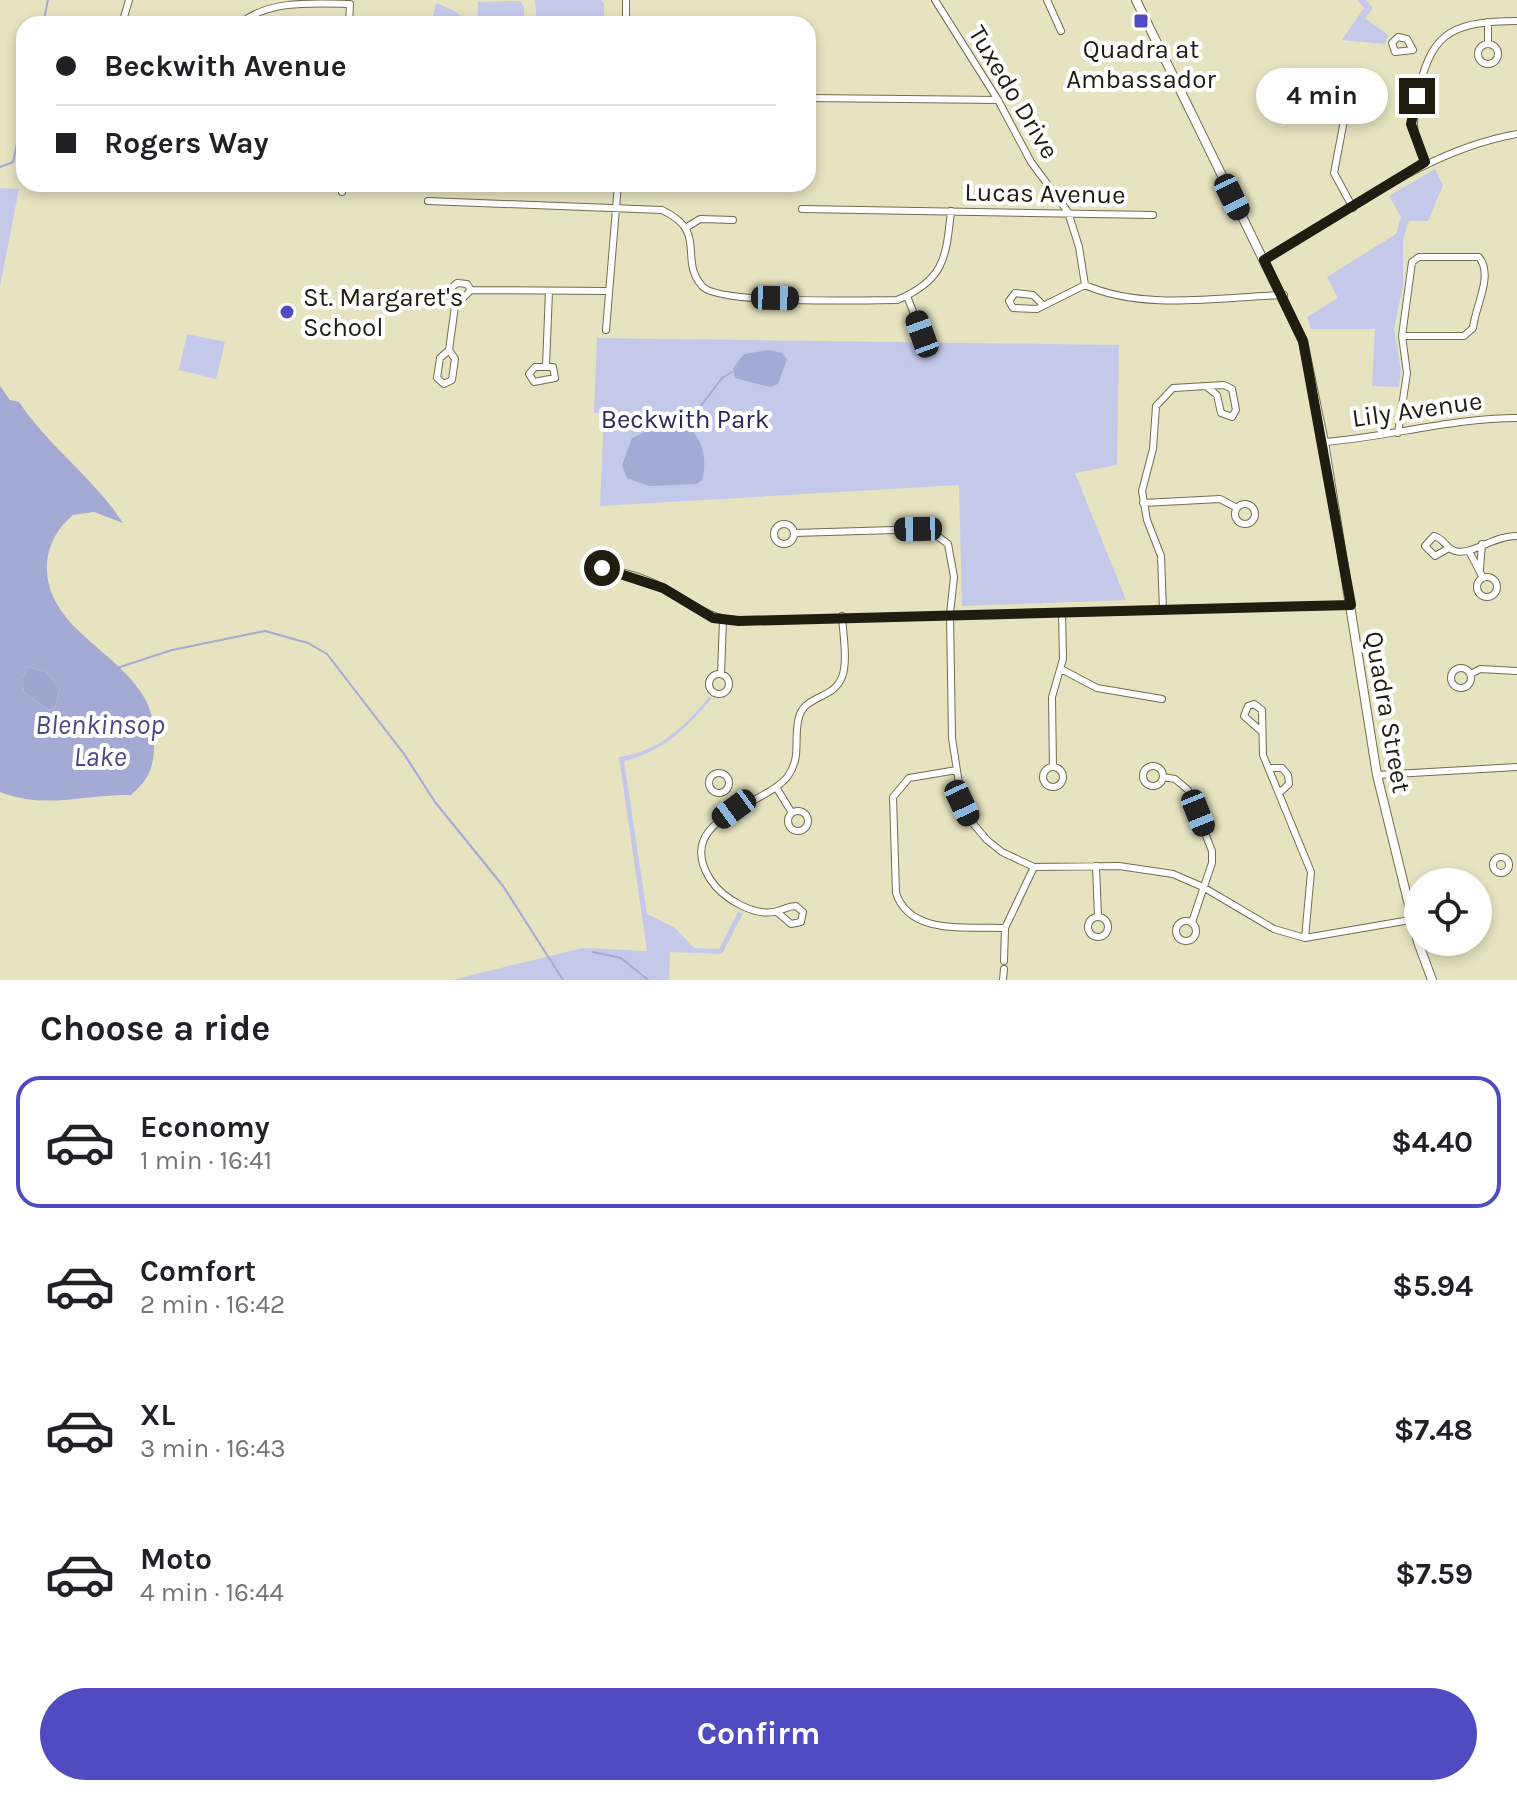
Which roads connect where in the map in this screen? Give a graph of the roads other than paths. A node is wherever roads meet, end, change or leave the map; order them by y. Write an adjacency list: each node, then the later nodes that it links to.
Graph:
1 (935, 0): 13 (street, Tuxedo Drive)
2 (1047, 0): 8 (street)
3 (1136, 0): 27 (main road, Quadra Street)
4 (350, 2): 5 (street)
5 (262, 3)
6 (1517, 21): 7 (street)
7 (1488, 22): 9 (street); 11 (street)
8 (1061, 31)
9 (1488, 43)
10 (1413, 50): 11 (street)
11 (1426, 58): 16 (street)
12 (816, 98): 13 (street)
13 (998, 100): 23 (street, Tuxedo Drive)
14 (1346, 110): 20 (street)
15 (1517, 134): 16 (street)
16 (1425, 162): 20 (street)
17 (617, 192): 19 (street)
18 (428, 201): 19 (street)
19 (616, 208): 26 (street); 31 (street)
20 (1353, 208): 27 (street)
21 (802, 209): 22 (street)
22 (951, 211): 23 (street, Lucas Avenue); 33 (street, Lucas Avenue)
23 (1068, 212): 24 (street, Lucas Avenue); 28 (street, Tuxedo Drive)
24 (1153, 215)
25 (733, 220): 26 (street)
26 (687, 227): 33 (street)
27 (1264, 260): 32 (main road, Quadra Street)
28 (1085, 285): 32 (street); 34 (street)
29 (471, 290): 30 (street); 35 (street); 35 (street)
30 (549, 291): 31 (street); 40 (street)
31 (607, 291): 36 (street)
32 (1284, 295): 44 (main road, Quadra Street)
33 (907, 296): 37 (street)
34 (1042, 304): 34 (street)
35 (455, 306): 39 (street)
36 (606, 330)
37 (922, 334)
38 (1402, 336): 38 (street); 43 (street)
39 (449, 350): 39 (street)
40 (546, 366)
41 (1207, 387): 41 (street); 45 (street)
42 (1517, 418): 43 (street, Lily Avenue)
43 (1398, 433): 44 (street, Lily Avenue)
44 (1324, 442): 55 (main road, Quadra Street)
45 (1143, 503): 46 (street); 56 (street)
46 (1237, 508)
47 (794, 533): 58 (street)
48 (1517, 536): 49 (street)
49 (1482, 544): 51 (street); 53 (street)
50 (1449, 548): 51 (street)
51 (1469, 551): 53 (street)
52 (590, 568): 60 (street)
53 (1480, 569): 54 (street)
54 (1483, 578)
55 (1351, 605): 56 (street); 71 (main road, Quadra Street)
56 (1163, 610): 57 (street)
57 (1062, 612): 58 (street); 61 (street)
58 (950, 614): 59 (street); 70 (street)
59 (842, 616): 60 (street); 73 (street)
60 (723, 620): 63 (street)
61 (1061, 669): 65 (street); 67 (street)
62 (1517, 671): 64 (street)
63 (721, 674)
64 (1471, 674)
65 (1162, 699)
66 (1261, 731): 69 (street)
67 (1053, 767)
68 (1517, 767): 71 (street)
69 (1269, 768): 75 (street); 75 (street)
70 (957, 770): 79 (street); 86 (street)
71 (1377, 775): 81 (main road, Quadra Street)
72 (1163, 777): 80 (street)
73 (776, 787): 76 (street); 77 (street)
74 (724, 793): 76 (street)
75 (1279, 793): 87 (street)
76 (734, 809): 82 (street)
77 (792, 813)
78 (1096, 866): 79 (street); 80 (street); 83 (street)
79 (1034, 867): 86 (street)
80 (1203, 887): 85 (street); 87 (street)
81 (1404, 894)
82 (777, 912)
83 (1098, 917)
84 (1404, 921): 87 (street)
85 (1192, 922)
86 (1005, 928): 89 (street)
87 (1305, 938)
88 (1423, 956): 90 (main road, Quadra Street)
89 (1003, 980)
90 (1432, 980)

